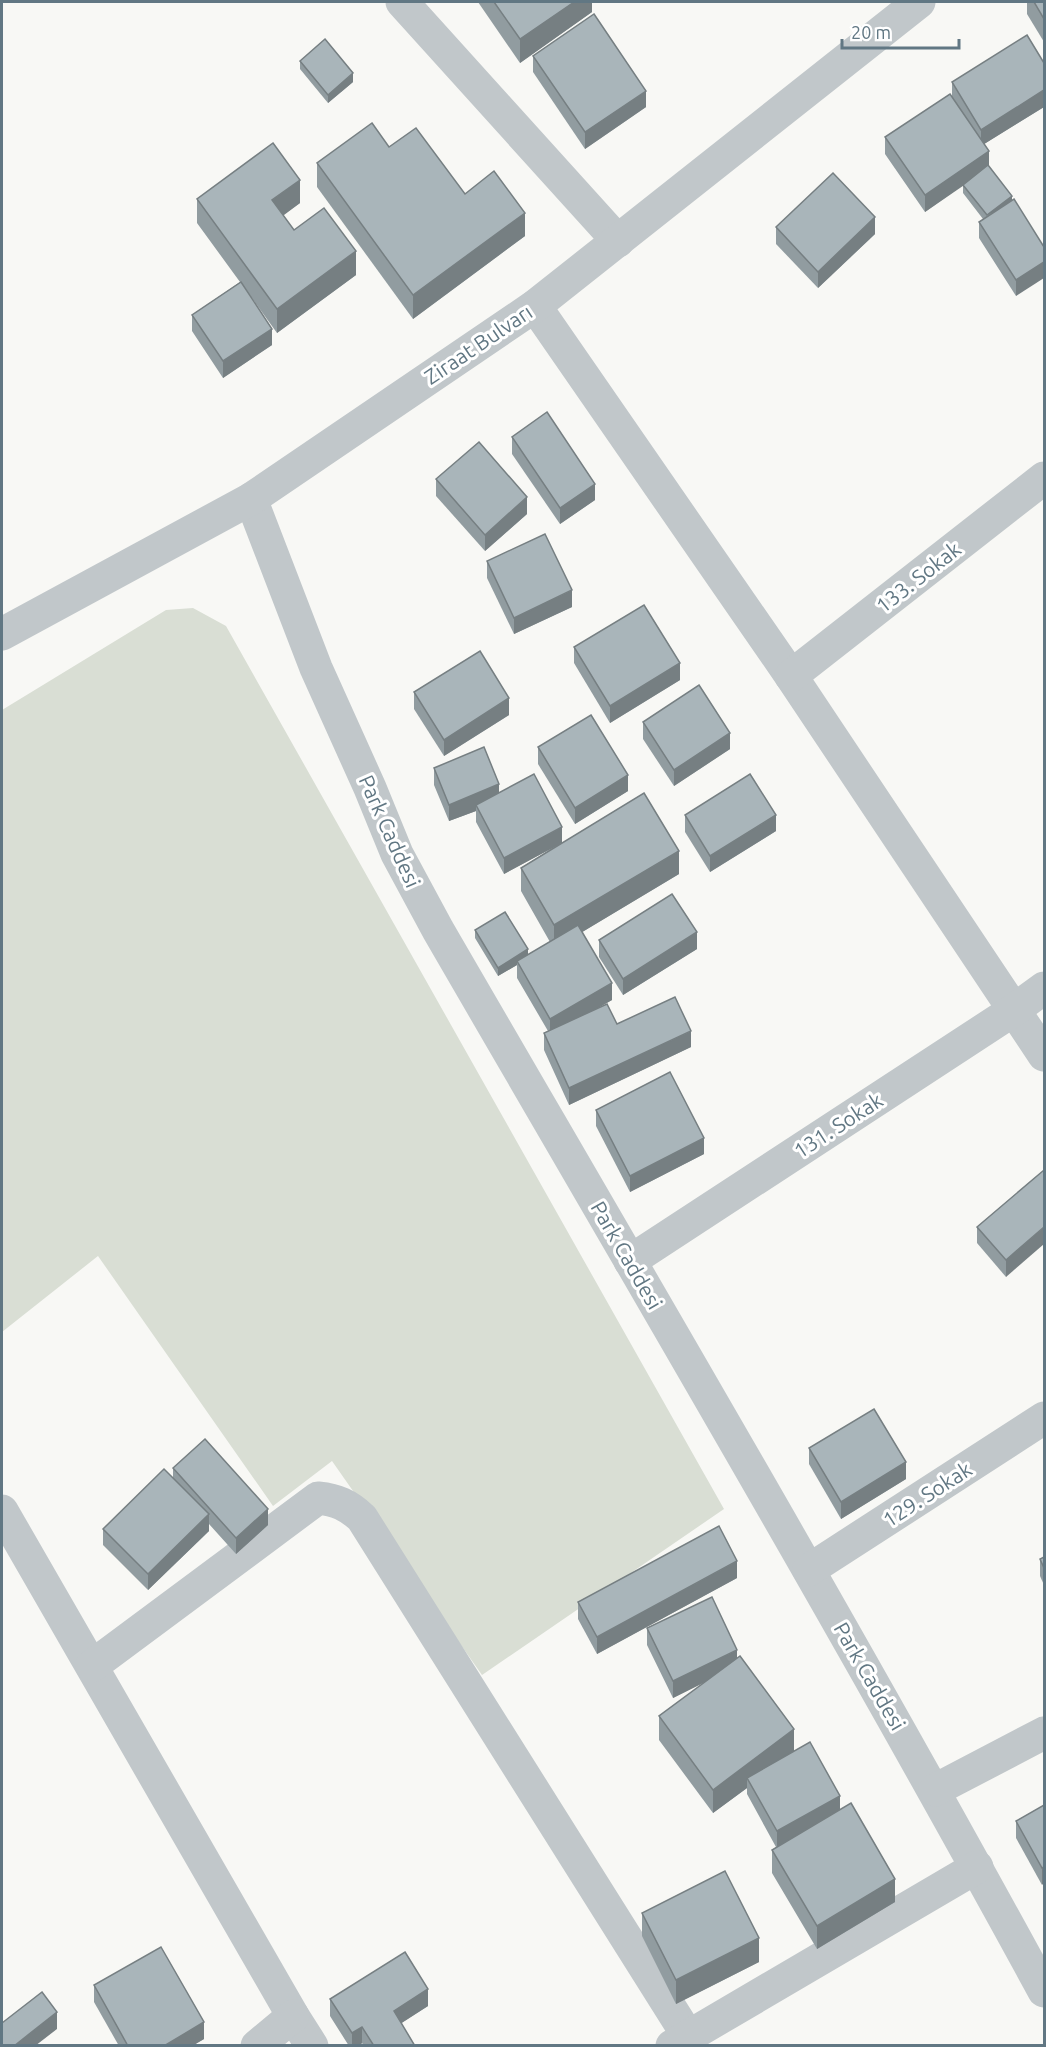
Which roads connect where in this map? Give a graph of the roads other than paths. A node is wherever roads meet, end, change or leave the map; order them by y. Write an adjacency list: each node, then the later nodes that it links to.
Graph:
1 (402, 2): 3 (street)
2 (919, 2): 3 (street, Ziraat Bulvarı)
3 (618, 241): 4 (street, Ziraat Bulvarı)
4 (535, 306): 6 (street, Ziraat Bulvarı); 8 (street)
5 (1044, 478): 8 (street, 133. Sokak)
6 (251, 499): 7 (street, Ziraat Bulvarı); 12 (street, Park Caddesi)
7 (2, 634)
8 (790, 676): 10 (street)
9 (1044, 987): 10 (street, 131. Sokak)
10 (1014, 1010): 11 (street); 12 (street, 131. Sokak)
11 (1044, 1056)
12 (630, 1261): 15 (street, Park Caddesi)
13 (1044, 1418): 15 (street, 129. Sokak)
14 (2, 1511): 16 (street)
15 (809, 1570): 18 (street, Park Caddesi)
16 (92, 1666): 21 (street); 22 (street)
17 (1044, 1732): 18 (street)
18 (935, 1790): 19 (street, Park Caddesi)
19 (977, 1867): 20 (street, Park Caddesi); 22 (street)
20 (1044, 1991)
21 (293, 2016): 23 (street); 24 (street)
22 (680, 2041)
23 (257, 2046)
24 (312, 2046)

